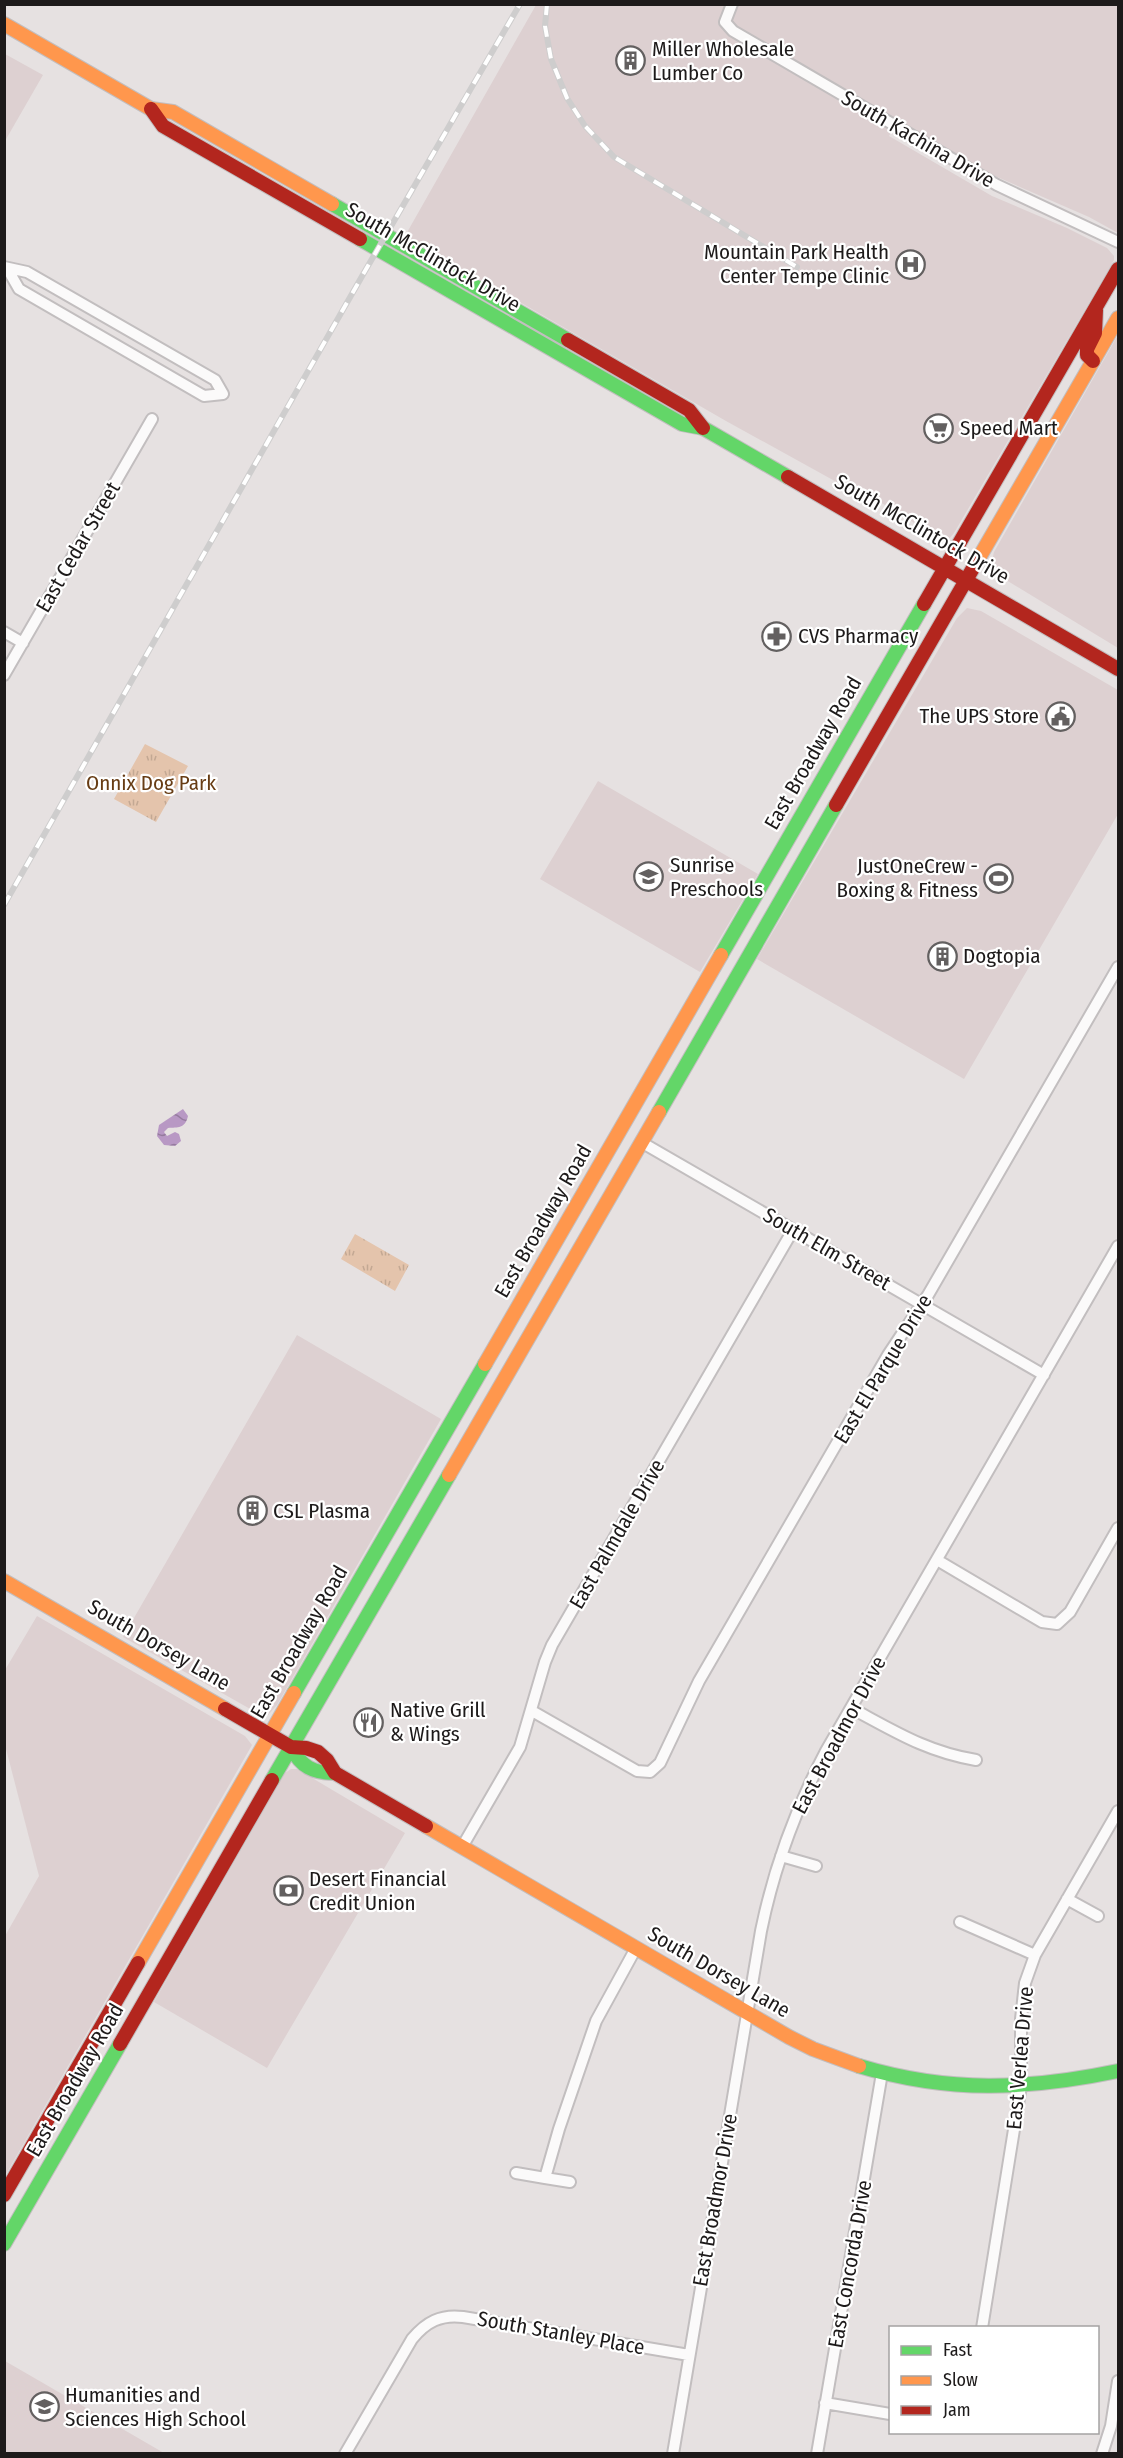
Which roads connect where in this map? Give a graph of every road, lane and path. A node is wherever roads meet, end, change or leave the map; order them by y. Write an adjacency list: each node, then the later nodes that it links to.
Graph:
1 (732, 4): 3 (street, South Kachina Drive)
2 (4, 24): 10 (main road, South McClintock Drive)
3 (1119, 242)
4 (6, 268): 4 (street)
5 (1119, 269): 6 (main road, East Broadway Road)
6 (1096, 308): 8 (main road); 10 (main road, East Broadway Road)
7 (1119, 318): 8 (main road, East Broadway Road)
8 (1094, 361): 11 (main road, East Broadway Road)
9 (152, 419): 13 (street, East Cedar Street)
10 (945, 566): 11 (main road, South McClintock Drive); 16 (main road, East Broadway Road)
11 (968, 579): 14 (main road, South McClintock Drive); 17 (main road, East Broadway Road)
12 (4, 632): 13 (street)
13 (23, 643): 15 (street, East Cedar Street)
14 (1119, 669)
15 (4, 675)
16 (779, 855): 17 (main road); 19 (main road, East Broadway Road)
17 (800, 868): 20 (main road, East Broadway Road)
18 (1119, 967): 23 (street, East El Parque Drive)
19 (620, 1129): 20 (main road); 25 (main road, East Broadway Road)
20 (641, 1142): 21 (street, South Elm Street); 26 (main road, East Broadway Road)
21 (793, 1230): 23 (street, South Elm Street); 31 (street, East Palmdale Drive)
22 (1119, 1246): 24 (street, East Broadmor Drive)
23 (922, 1304): 24 (street, South Elm Street); 31 (street, East El Parque Drive)
24 (1044, 1375): 28 (street, East Broadmor Drive)
25 (446, 1429): 26 (main road); 32 (main road, East Broadway Road)
26 (467, 1443): 33 (main road, East Broadway Road)
27 (1119, 1528): 28 (street)
28 (937, 1560): 30 (street, East Broadmor Drive)
29 (4, 1581): 32 (main road, South Dorsey Lane)
30 (851, 1708): 34 (street); 37 (street, East Broadmor Drive)
31 (532, 1711): 36 (street, East Palmdale Drive)
32 (270, 1734): 33 (main road, South Dorsey Lane); 44 (main road, East Broadway Road)
33 (291, 1747): 36 (main road, South Dorsey Lane); 45 (main road, East Broadway Road)
34 (976, 1760)
35 (1119, 1810): 39 (street, East Verlea Drive)
36 (462, 1847): 42 (main road, South Dorsey Lane)
37 (781, 1856): 38 (street); 46 (street, East Broadmor Drive)
38 (816, 1866)
39 (1067, 1899): 40 (street); 43 (street, East Verlea Drive)
40 (1098, 1916)
41 (960, 1922): 43 (street)
42 (636, 1948): 46 (main road, South Dorsey Lane); 52 (street)
43 (1035, 1954): 49 (street, East Verlea Drive)
44 (124, 1986): 45 (main road); 51 (main road, East Broadway Road)
45 (146, 1999): 54 (main road, East Broadway Road)
46 (748, 2014): 48 (main road, South Dorsey Lane); 58 (street, East Broadmor Drive)
47 (1119, 2071): 49 (main road, South Dorsey Lane)
48 (882, 2073): 49 (main road, South Dorsey Lane); 60 (street, East Concorda Drive)
49 (1021, 2086): 57 (street, East Verlea Drive)
50 (516, 2173): 52 (street)
51 (16, 2176): 54 (main road); 55 (main road, East Broadway Road)
52 (545, 2178): 53 (street)
53 (570, 2182)
54 (37, 2188): 56 (main road, East Broadway Road)
55 (4, 2195)
56 (4, 2244)
57 (982, 2326)
58 (689, 2355): 62 (street, South Stanley Place); 63 (street, East Broadmor Drive)
59 (1119, 2381): 65 (street)
60 (825, 2403): 61 (street); 64 (street, East Concorda Drive)
61 (889, 2414)
62 (345, 2454)
63 (673, 2454)
64 (817, 2454)
65 (1102, 2454)

